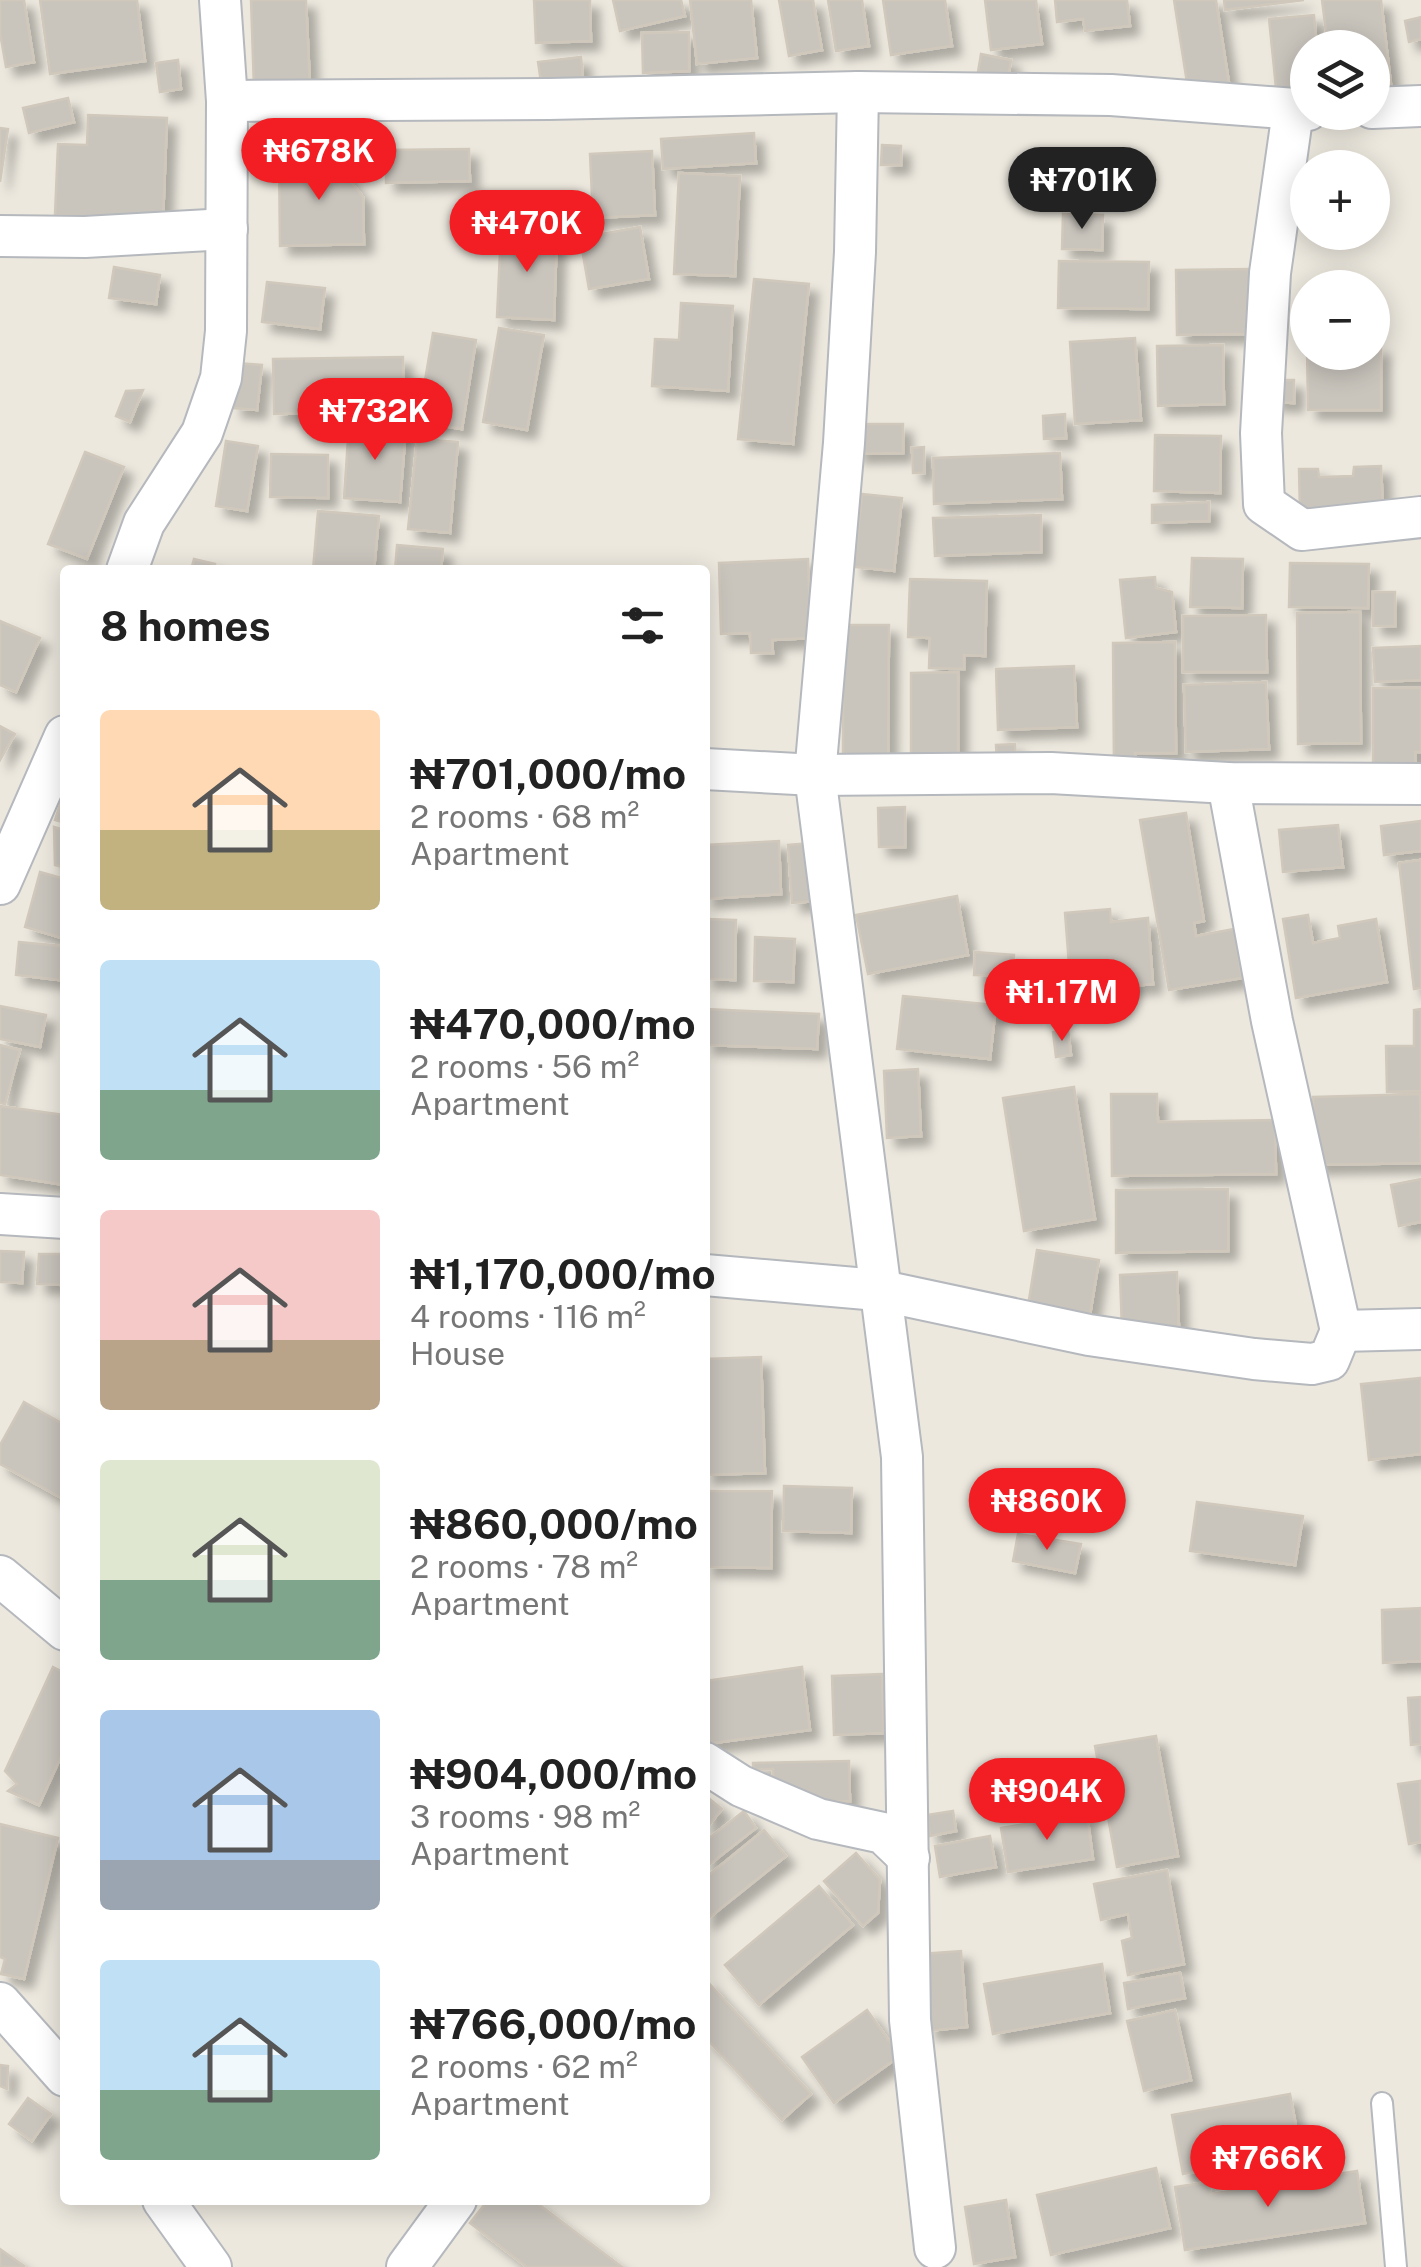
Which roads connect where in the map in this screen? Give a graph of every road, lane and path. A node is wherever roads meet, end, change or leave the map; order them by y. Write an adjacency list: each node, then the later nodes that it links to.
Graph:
1 (220, 0): 3 (street)
2 (858, 92): 3 (street); 6 (street); 14 (street)
3 (228, 100): 8 (street)
4 (1421, 106): 5 (street)
5 (1390, 107)
6 (1290, 109)
7 (1296, 130): 10 (street)
8 (226, 228): 9 (street); 11 (street)
9 (0, 236)
10 (1421, 517)
11 (129, 565)
12 (60, 747): 17 (street)
13 (710, 769): 14 (street)
14 (815, 775): 15 (street); 21 (street)
15 (1228, 783): 16 (street); 23 (street)
16 (1421, 784)
17 (0, 884)
18 (0, 1214): 19 (street)
19 (60, 1218)
20 (710, 1275): 21 (street)
21 (878, 1290): 23 (street); 27 (street)
22 (1421, 1329): 23 (street)
23 (1341, 1331)
24 (0, 1576): 25 (street)
25 (60, 1626)
26 (710, 1766): 27 (street)
27 (900, 1836): 33 (street)
28 (0, 2003): 29 (street)
29 (60, 2070)
30 (1382, 2103): 36 (lane)
31 (167, 2205): 34 (street)
32 (452, 2205): 35 (street)
33 (935, 2248)
34 (211, 2267)
35 (407, 2267)
36 (1396, 2267)

